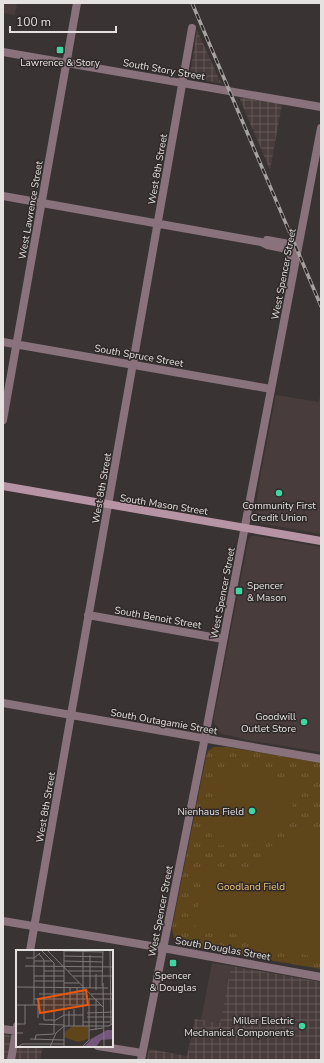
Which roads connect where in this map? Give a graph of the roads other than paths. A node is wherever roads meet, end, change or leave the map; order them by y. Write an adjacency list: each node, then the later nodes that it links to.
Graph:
1 (77, 3): 4 (street, West Lawrence Street)
2 (192, 28): 5 (street, West 8th Street)
3 (3, 52): 4 (street, South Story Street)
4 (66, 63): 5 (street, South Story Street); 9 (street, West Lawrence Street)
5 (182, 83): 6 (street, South Story Street); 10 (street, West 8th Street)
6 (321, 107)
7 (321, 128): 12 (street, West Spencer Street)
8 (3, 196): 9 (street)
9 (41, 203): 10 (street); 15 (street, West Lawrence Street)
10 (158, 224): 11 (street); 16 (street, West 8th Street)
11 (261, 242): 12 (street); 13 (street)
12 (297, 249): 13 (street, West Spencer Street)
13 (294, 265): 17 (street, West Spencer Street)
14 (3, 342): 15 (street, South Spruce Street)
15 (17, 344): 16 (street, South Spruce Street); 18 (street, West Lawrence Street)
16 (133, 365): 17 (street, South Spruce Street); 20 (street, West 8th Street)
17 (271, 390): 21 (street, West Spencer Street)
18 (3, 420)
19 (3, 486): 20 (main road, South Mason Street)
20 (108, 505): 21 (main road, South Mason Street); 23 (street, West 8th Street)
21 (245, 527): 22 (main road, South Mason Street); 24 (street, West Spencer Street)
22 (321, 541)
23 (88, 615): 24 (street, South Benoit Street); 26 (street, West 8th Street)
24 (223, 639): 27 (street, West Spencer Street)
25 (3, 703): 26 (street, South Outagamie Street)
26 (71, 715): 27 (street, South Outagamie Street); 30 (street, West 8th Street)
27 (204, 738): 28 (street, South Outagamie Street); 31 (street, West Spencer Street)
28 (321, 759)
29 (3, 921): 30 (street, South Douglas Street)
30 (34, 927): 31 (street, South Douglas Street); 32 (street, West 8th Street)
31 (163, 948): 33 (street, South Douglas Street); 38 (street, West Spencer Street)
32 (30, 950)
33 (321, 976)
34 (3, 1029): 35 (street)
35 (16, 1030)
36 (16, 1035): 39 (street)
37 (102, 1047): 38 (street)
38 (141, 1057)
39 (11, 1060)

